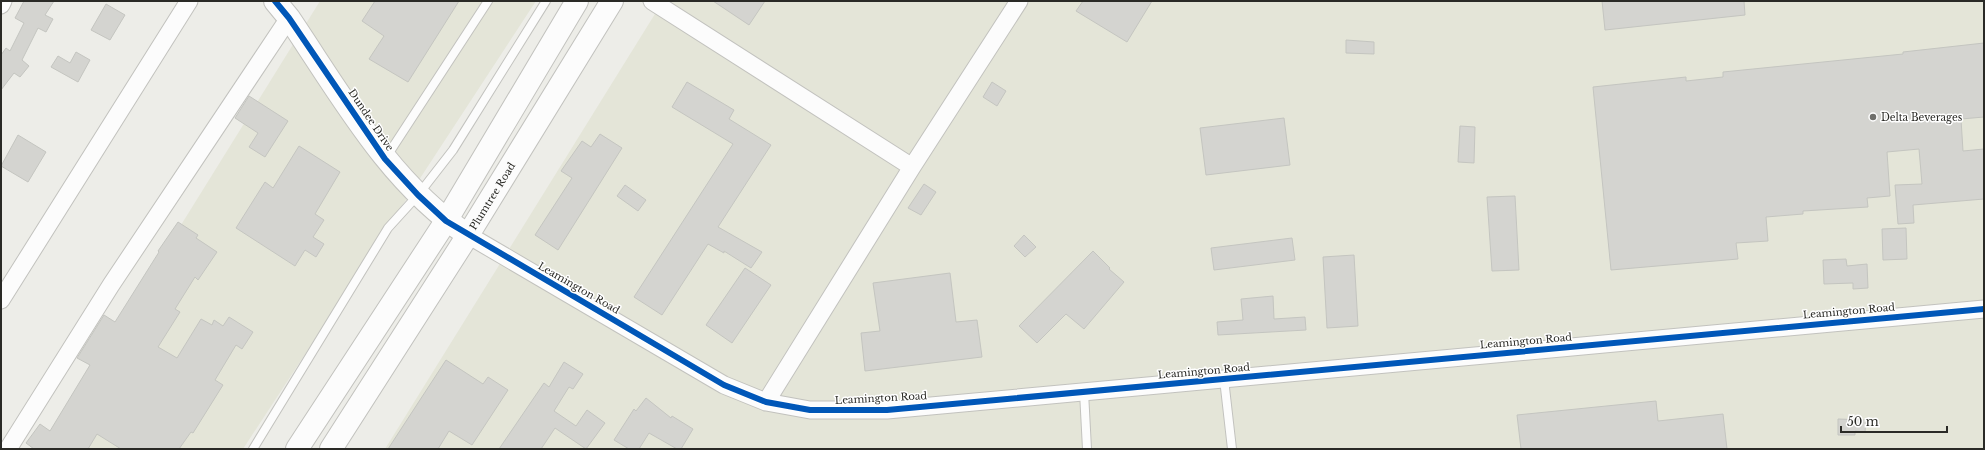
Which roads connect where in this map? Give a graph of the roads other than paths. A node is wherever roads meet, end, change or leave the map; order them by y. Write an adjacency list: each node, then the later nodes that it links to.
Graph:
1 (3, 1): 10 (street)
2 (189, 1): 17 (street)
3 (275, 1): 11 (main road, Dundee Drive)
4 (488, 1): 12 (lane)
5 (546, 1): 14 (lane)
6 (577, 1): 15 (main road)
7 (612, 1): 16 (main road, Plumtree Road)
8 (652, 1): 13 (street)
9 (1019, 1): 13 (street)
10 (1, 5)
11 (290, 18): 12 (main road, Dundee Drive); 22 (street)
12 (385, 159): 14 (main road, Dundee Drive)
13 (912, 167): 21 (street)
14 (418, 195): 15 (main road, Dundee Drive); 23 (lane)
15 (446, 221): 16 (main road, Dundee Drive); 24 (main road)
16 (468, 235): 21 (street, Leamington Road); 25 (main road, Plumtree Road)
17 (1, 300)
18 (1984, 309): 19 (street, Leamington Road)
19 (1224, 379): 20 (street, Leamington Road); 27 (lane)
20 (1084, 392): 21 (street, Leamington Road); 26 (lane)
21 (766, 402)
22 (8, 449)
23 (253, 449)
24 (297, 449)
25 (331, 449)
26 (1087, 449)
27 (1232, 449)

